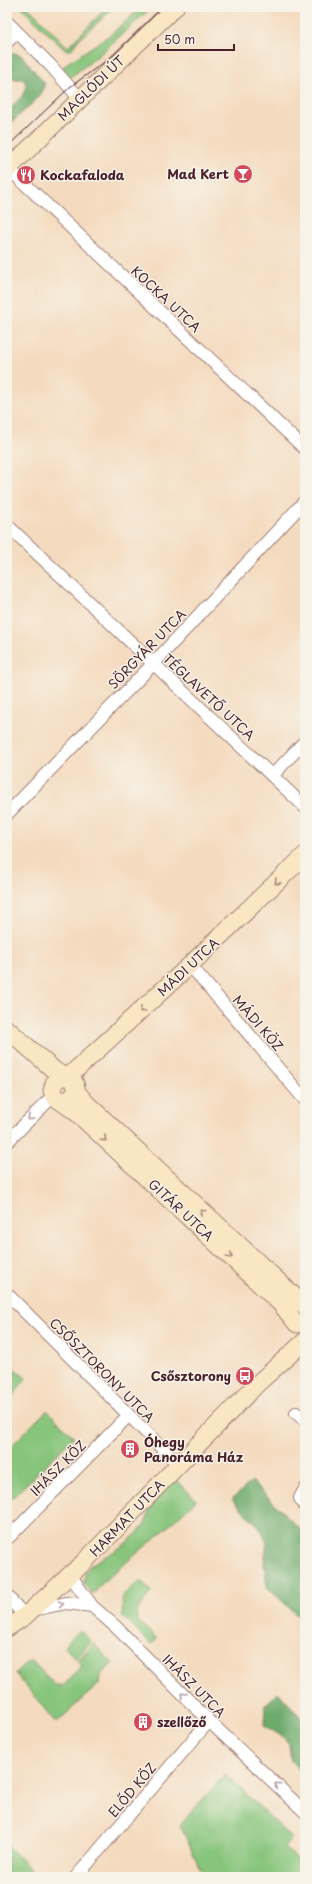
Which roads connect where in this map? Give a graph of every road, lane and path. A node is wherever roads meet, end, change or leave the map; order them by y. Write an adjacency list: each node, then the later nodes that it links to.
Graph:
1 (175, 7): 5 (street, MAGLÓDI ÚT)
2 (7, 22): 3 (street)
3 (17, 32): 4 (street); 5 (street)
4 (7, 42)
5 (80, 99): 6 (street, MAGLÓDI ÚT)
6 (7, 169): 7 (street, KOCKA UTCA)
7 (305, 449)
8 (305, 501): 10 (street, SÖRGYÁR UTCA)
9 (7, 525): 10 (street, TÉGLAVETŐ UTCA)
10 (153, 664): 12 (street, TÉGLAVETŐ UTCA); 14 (street, SÖRGYÁR UTCA)
11 (305, 741): 12 (street)
12 (272, 776): 13 (street, TÉGLAVETŐ UTCA)
13 (305, 807)
14 (7, 814)
15 (305, 855): 16 (street, MÁDI UTCA, one-way to 16)
16 (190, 965): 19 (street, MÁDI UTCA, one-way to 19); 20 (street, MÁDI KÖZ)
17 (7, 1029): 19 (street, GITÁR UTCA)
18 (7, 1037): 19 (street, GITÁR UTCA)
19 (62, 1088): 21 (street, MÁDI UTCA, one-way to 21); 23 (street, GITÁR UTCA, one-way to 19); 24 (street, GITÁR UTCA, one-way to 24)
20 (304, 1096)
21 (7, 1142)
22 (7, 1294): 25 (street, CSŐSZTORONY UTCA)
23 (305, 1306)
24 (302, 1329): 26 (street, HARMAT UTCA)
25 (128, 1416): 26 (street, CSŐSZTORONY UTCA); 29 (street, IHÁSZ KÖZ)
26 (178, 1464): 30 (street, HARMAT UTCA)
27 (305, 1489): 28 (street)
28 (305, 1506)
29 (7, 1539)
30 (70, 1575): 32 (street, IHÁSZ UTCA); 33 (street, HARMAT UTCA)
31 (7, 1596): 33 (street)
32 (92, 1606): 33 (street, one-way to 32); 35 (street, IHÁSZ UTCA, one-way to 32)
33 (27, 1613): 34 (street, HARMAT UTCA)
34 (7, 1628)
35 (209, 1721): 36 (street, IHÁSZ UTCA, one-way to 35); 37 (street, ELŐD KÖZ)
36 (305, 1812)
37 (76, 1877)

